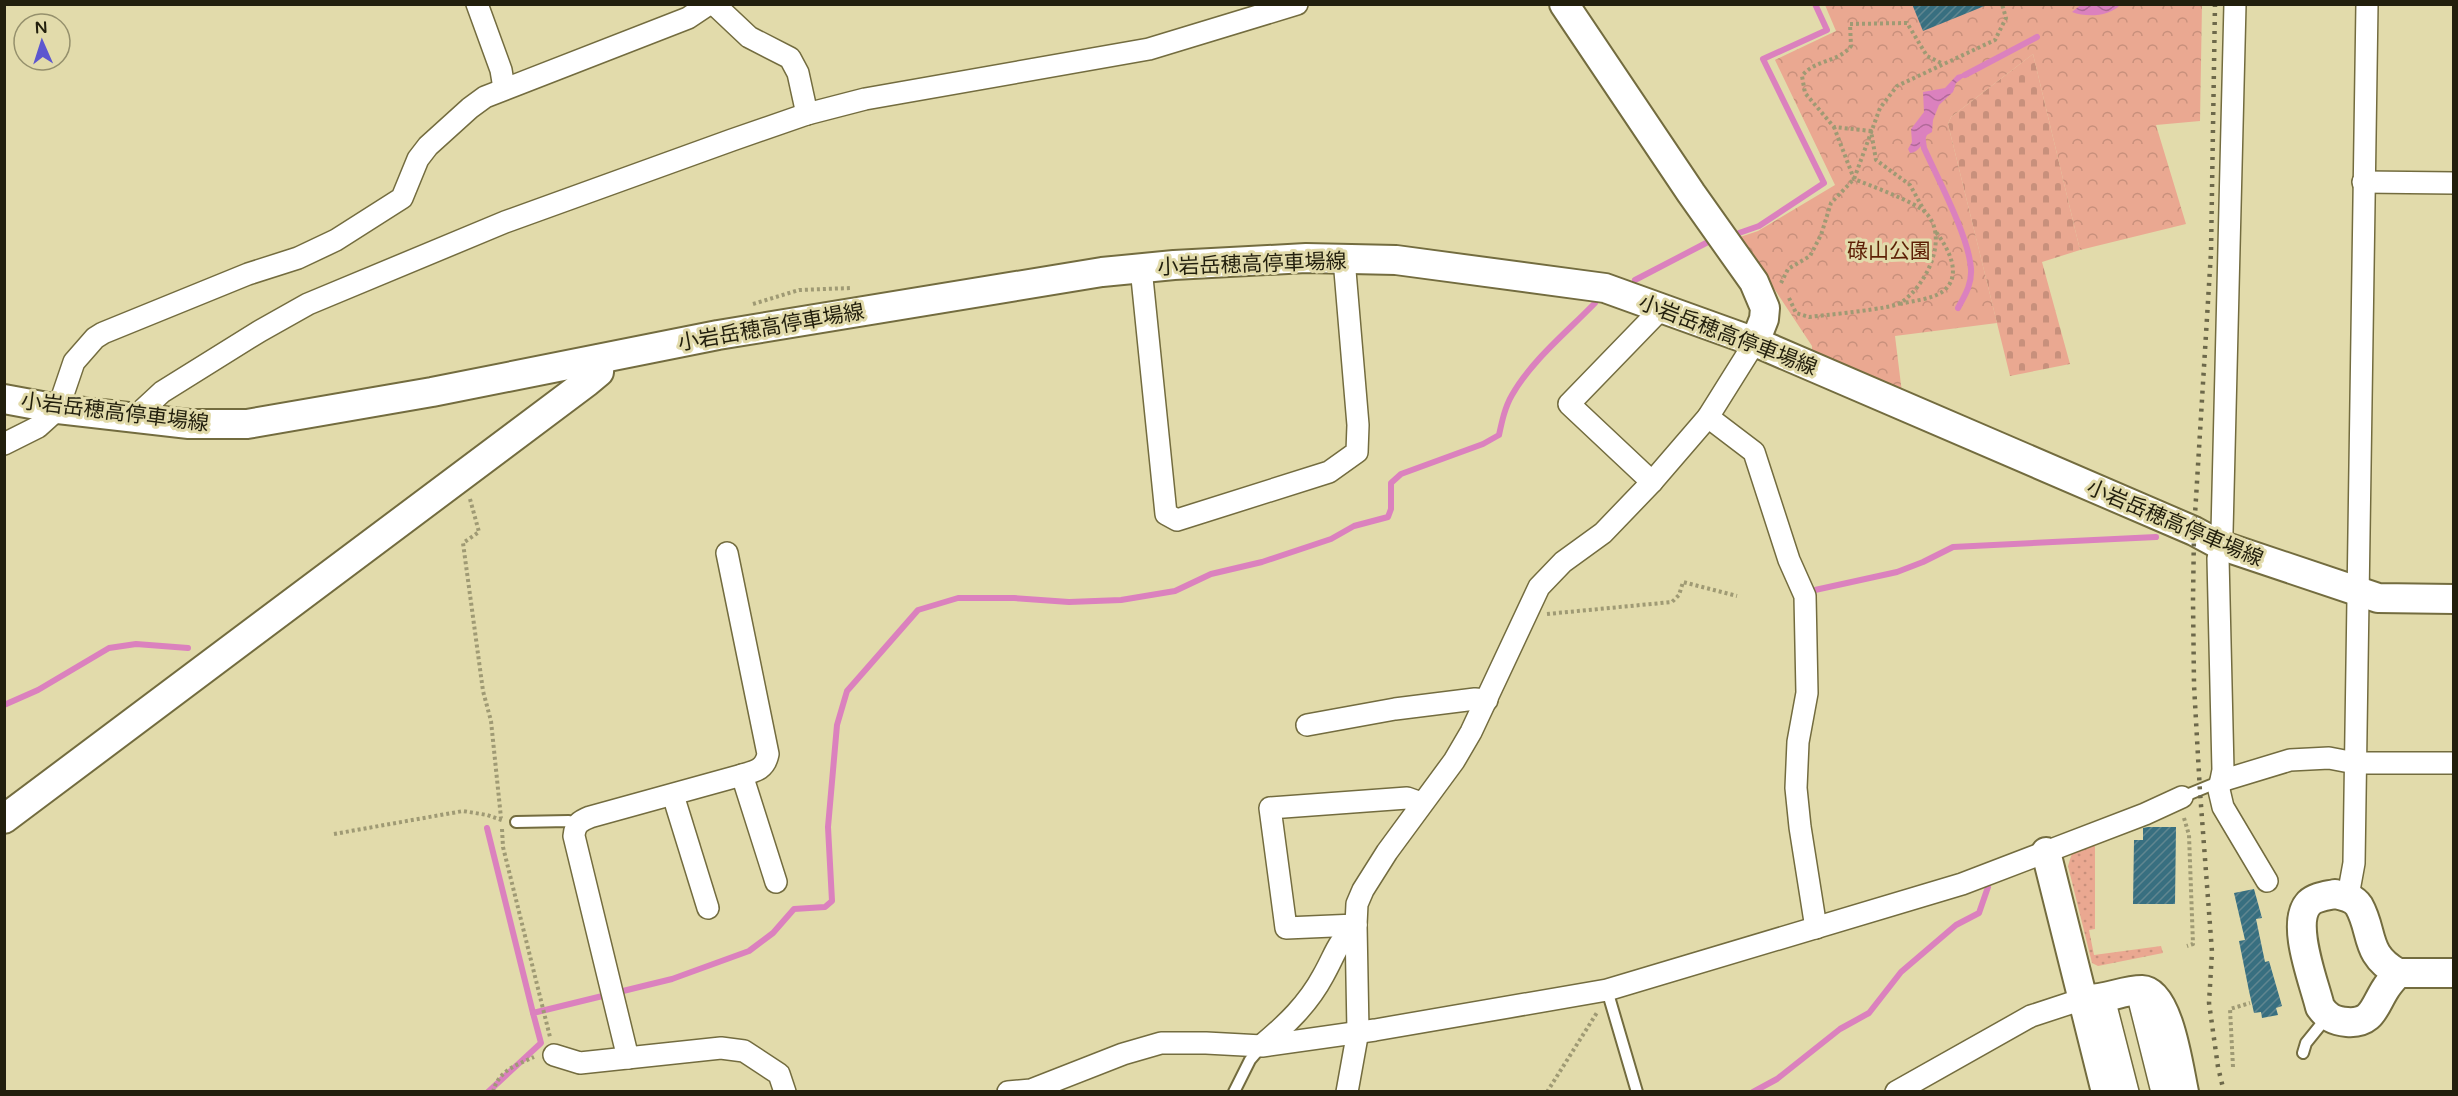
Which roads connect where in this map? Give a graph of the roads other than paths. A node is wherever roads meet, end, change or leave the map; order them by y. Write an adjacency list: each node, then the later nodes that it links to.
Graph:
1 (477, 4): 8 (street)
2 (709, 4): 8 (street)
3 (714, 4): 9 (street)
4 (1297, 4): 9 (street)
5 (1564, 4): 15 (main road)
6 (2235, 4): 23 (street)
7 (2367, 4): 10 (street)
8 (504, 88): 18 (street)
9 (807, 114): 19 (street)
10 (2363, 182): 11 (street); 26 (street)
11 (2454, 183)
12 (1344, 259): 13 (main road, 小岩岳穂高停車場線); 13 (street); 14 (main road, 小岩岳穂高停車場線)
13 (1141, 268): 16 (main road, 小岩岳穂高停車場線)
14 (1662, 308): 15 (main road, 小岩岳穂高停車場線); 22 (street)
15 (1755, 342): 20 (street); 26 (main road, 小岩岳穂高停車場線)
16 (600, 359): 19 (main road, 小岩岳穂高停車場線); 37 (main road)
17 (4, 399): 18 (main road, 小岩岳穂高停車場線)
18 (58, 409): 19 (main road, 小岩岳穂高停車場線); 21 (street)
19 (135, 417)
20 (1708, 417): 22 (street); 46 (street)
21 (4, 444)
22 (1652, 482): 28 (street)
23 (2222, 532)
24 (728, 553): 32 (street)
25 (2218, 558): 33 (street)
26 (2356, 591): 27 (main road, 小岩岳穂高停車場線); 30 (street)
27 (2454, 598)
28 (1487, 700): 29 (street); 36 (street)
29 (1307, 725)
30 (2355, 763): 31 (street); 33 (street); 43 (street)
31 (2454, 763)
32 (742, 775): 34 (street); 42 (street)
33 (2221, 781): 35 (lane); 41 (street)
34 (673, 795): 39 (street); 44 (street)
35 (2180, 799): 40 (street)
36 (1421, 803): 45 (street); 45 (street)
37 (4, 819)
38 (516, 822): 39 (lane)
39 (575, 828): 56 (street)
40 (2046, 852): 46 (street); 50 (main road)
41 (2267, 881)
42 (777, 882)
43 (2348, 896): 47 (main road); 51 (main road)
44 (708, 908)
45 (1356, 926): 52 (street); 53 (street)
46 (1816, 928): 49 (street)
47 (2398, 973): 48 (main road); 51 (main road)
48 (2454, 974)
49 (1607, 993): 52 (street); 61 (lane)
50 (2083, 999): 62 (street); 63 (main road); 68 (main road)
51 (2327, 1017): 55 (lane)
52 (1358, 1031): 53 (street); 60 (street)
53 (1262, 1046): 58 (street); 59 (lane)
54 (548, 1052): 56 (street)
55 (2303, 1053)
56 (628, 1058): 57 (street)
57 (785, 1092)
58 (1008, 1092)
59 (1234, 1092)
60 (1347, 1092)
61 (1637, 1092)
62 (1896, 1092)
63 (2106, 1092)
64 (2116, 1092): 65 (street)
65 (2128, 1092)
66 (2162, 1092): 67 (street)
67 (2174, 1092)
68 (2184, 1092)

